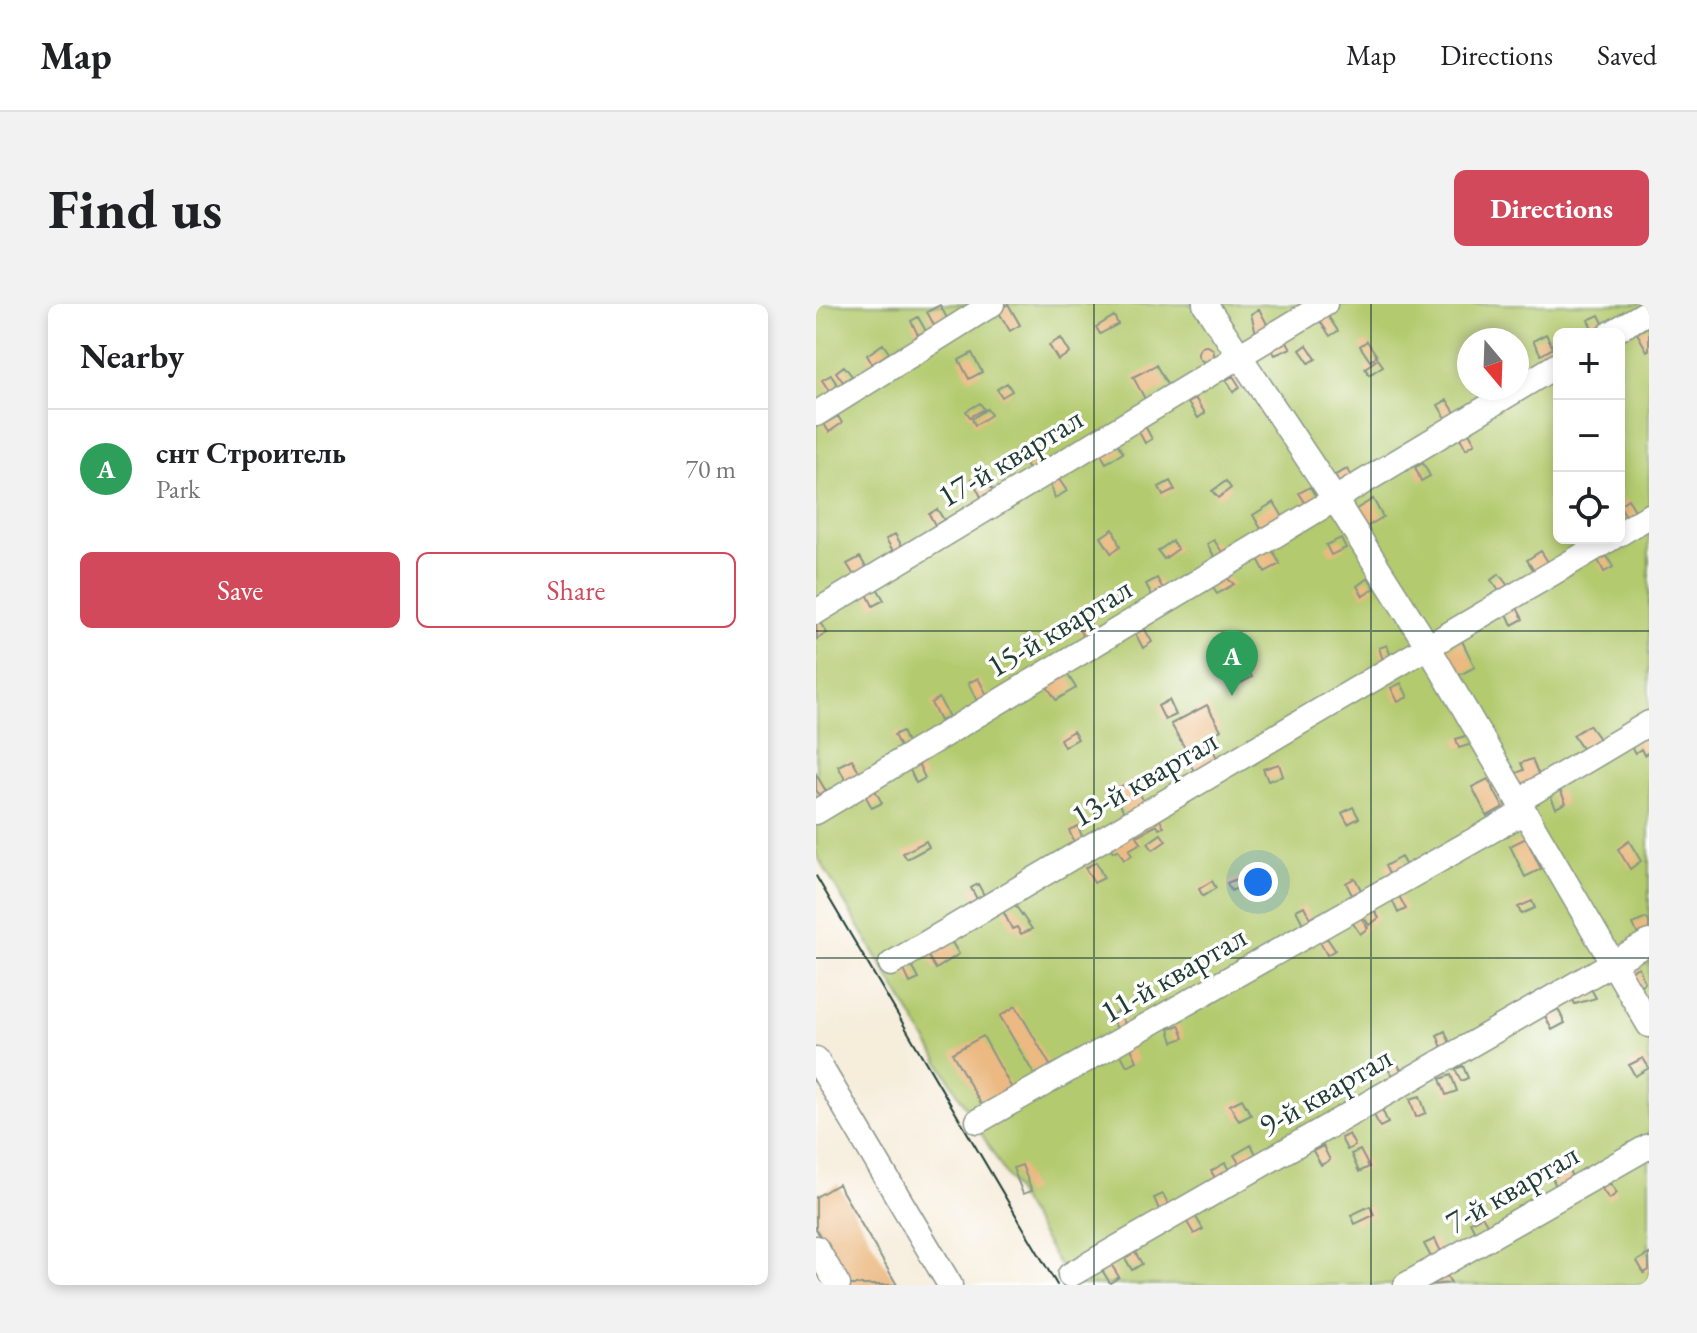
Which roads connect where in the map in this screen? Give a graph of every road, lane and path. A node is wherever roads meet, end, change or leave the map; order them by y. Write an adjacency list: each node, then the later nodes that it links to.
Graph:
1 (992, 304): 8 (street)
2 (1205, 304): 6 (street)
3 (1325, 304): 6 (street, 17-й квартал)
4 (1649, 311): 5 (street)
5 (1620, 328)
6 (1238, 358): 9 (street); 13 (street, 17-й квартал)
7 (1553, 368): 9 (street, 15-й квартал)
8 (816, 414)
9 (1334, 498): 14 (street); 17 (street, 15-й квартал)
10 (1649, 516): 11 (street)
11 (1625, 530)
12 (1602, 544): 14 (street, 13-й квартал)
13 (816, 612)
14 (1429, 648): 16 (street); 20 (street, 13-й квартал)
15 (1649, 723): 16 (street, 11-й квартал)
16 (1521, 806): 19 (street); 23 (street, 11-й квартал)
17 (816, 812)
18 (1649, 942): 19 (street, 9-й квартал)
19 (1613, 963): 21 (street); 26 (street, 9-й квартал)
20 (891, 964)
21 (1649, 1025)
22 (816, 1059): 28 (street)
23 (978, 1121)
24 (1649, 1146): 29 (street, 7-й квартал)
25 (816, 1248): 27 (street)
26 (1070, 1275)
27 (838, 1285)
28 (950, 1285)
29 (1406, 1285)

